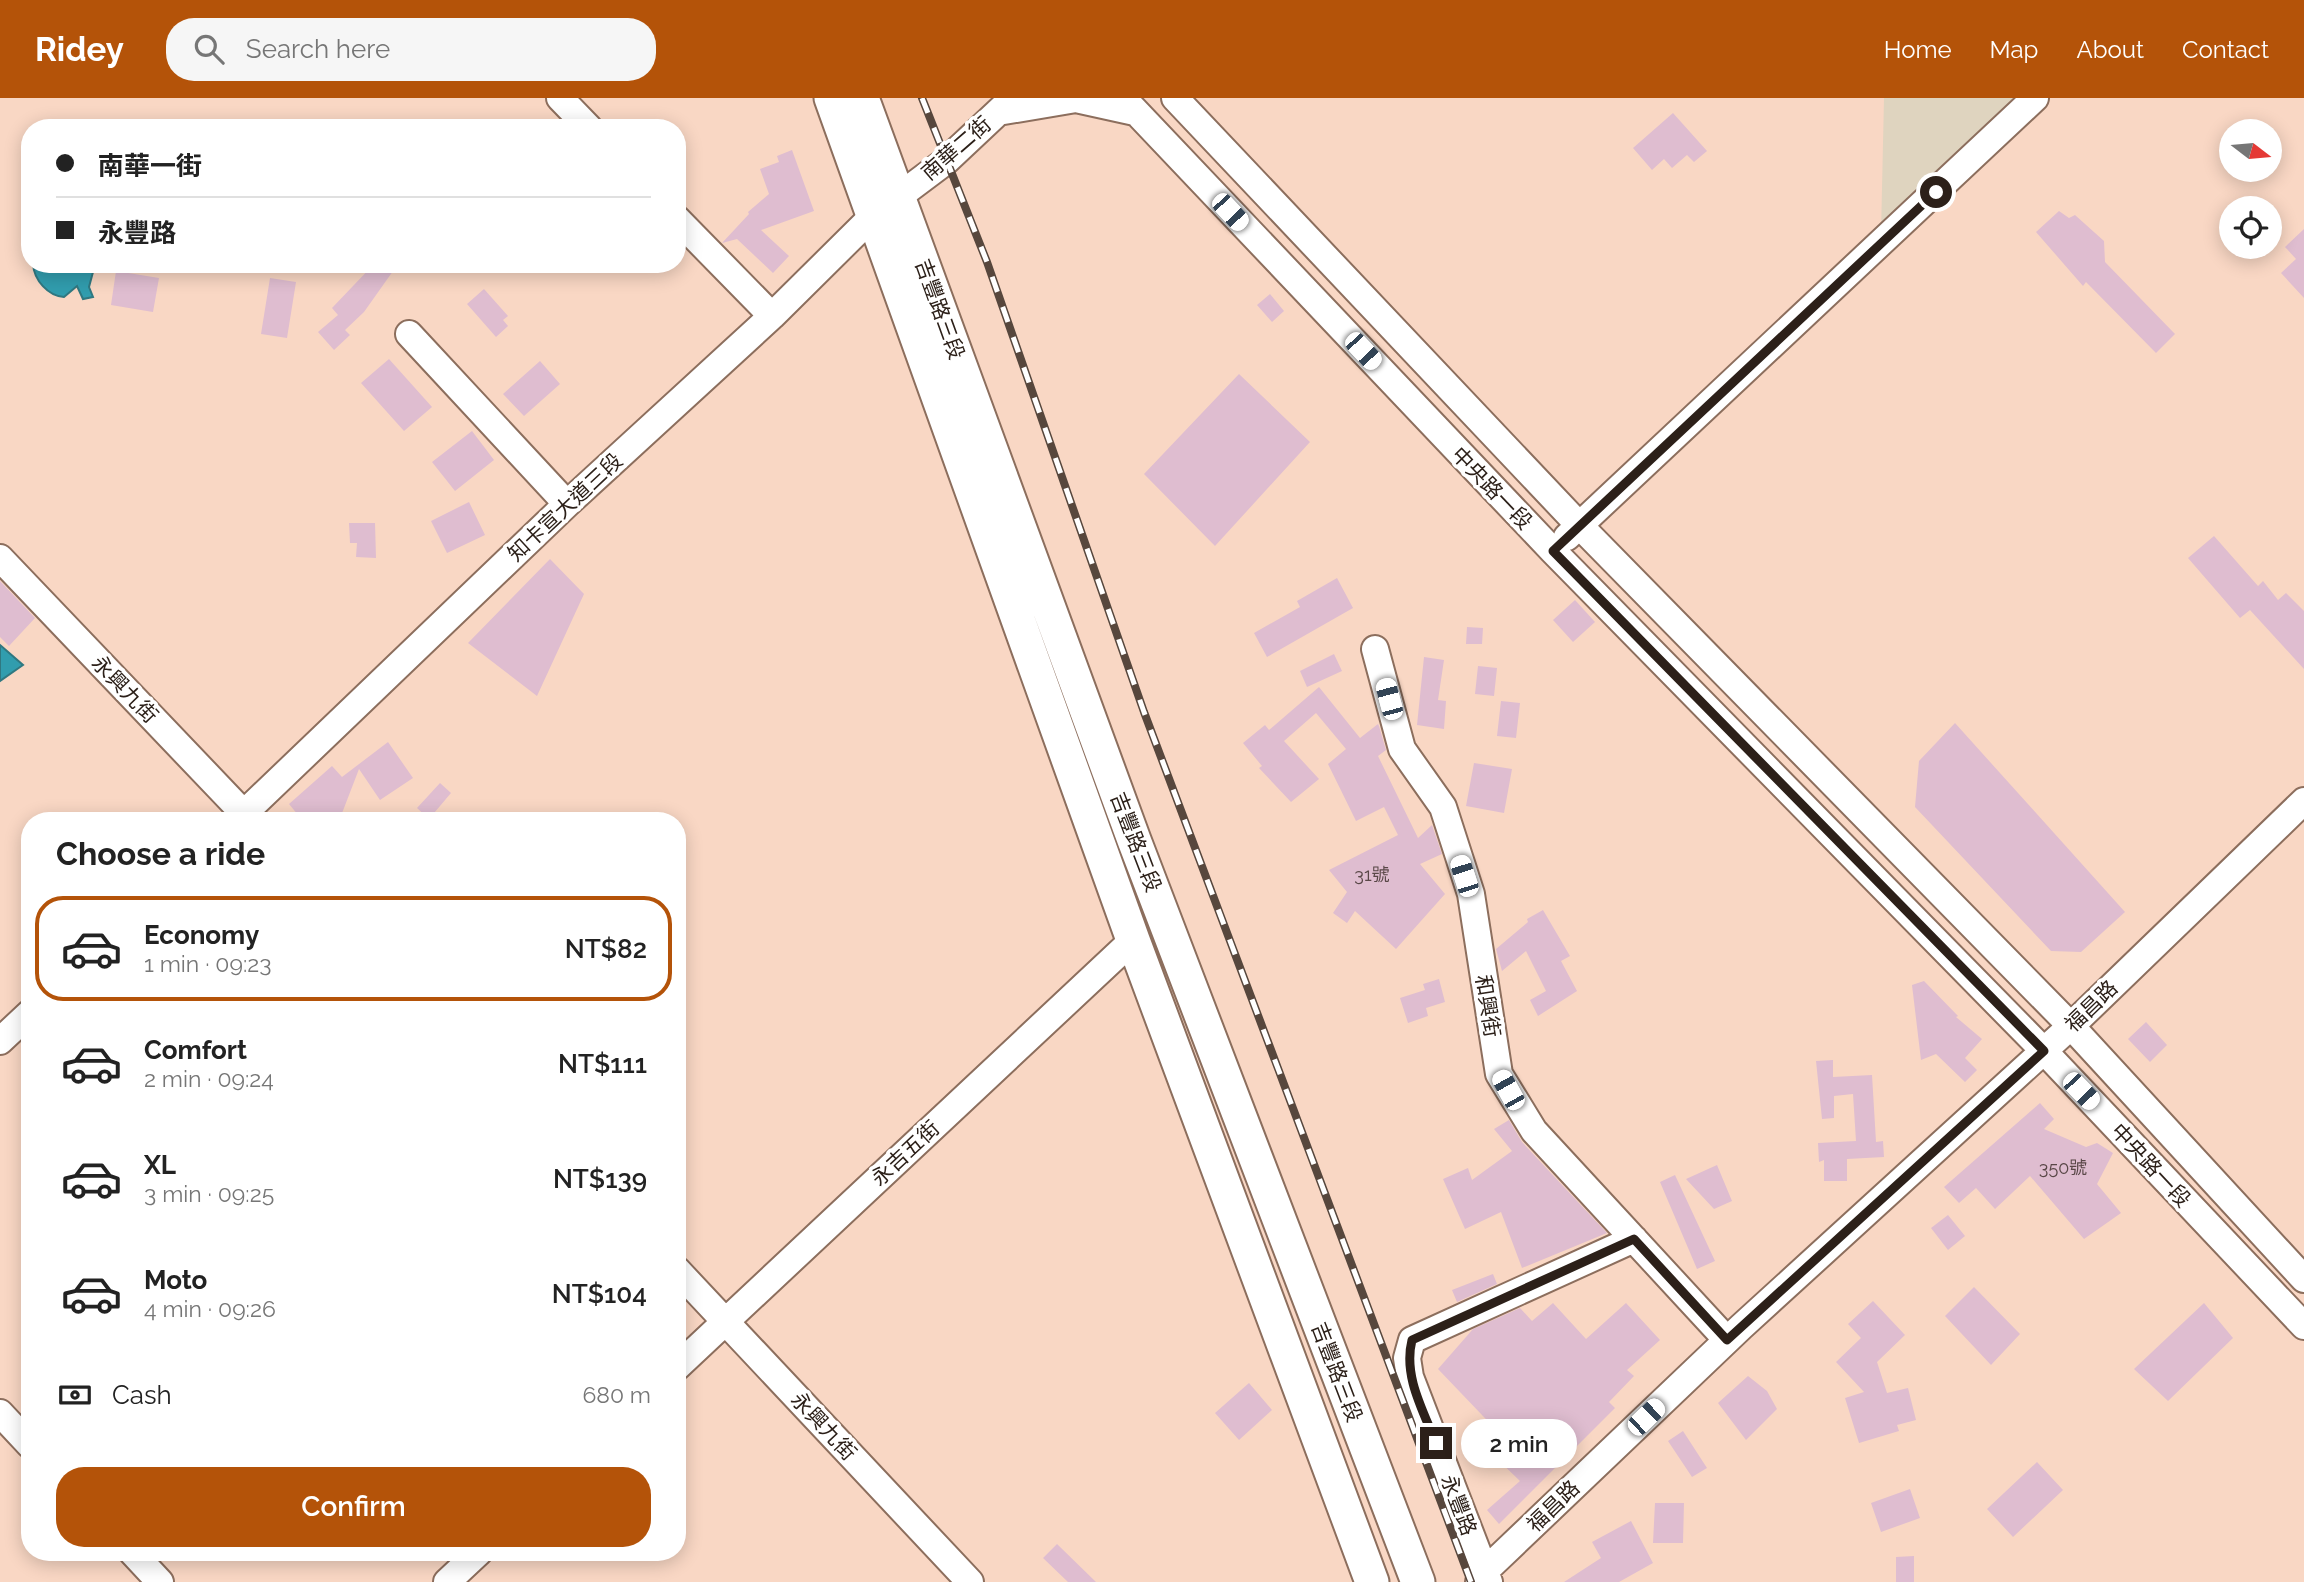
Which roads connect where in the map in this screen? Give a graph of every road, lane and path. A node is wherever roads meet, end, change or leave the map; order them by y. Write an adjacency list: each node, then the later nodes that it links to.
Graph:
1 (560, 98): 8 (street)
2 (831, 98): 9 (main road, 吉豐路三段)
3 (862, 98): 9 (main road, 吉豐路三段)
4 (1175, 98): 14 (street, 中央路一段)
5 (2035, 98): 14 (street)
6 (1005, 105): 7 (street); 9 (street, 南華二街)
7 (1129, 105): 15 (street, 中央路一段)
8 (580, 119)
9 (886, 205): 11 (street, 知卡宣大道三段); 21 (main road, 吉豐路三段); 42 (main road, 吉豐路三段)
10 (686, 228): 11 (street)
11 (772, 316): 13 (street, 知卡宣大道三段)
12 (409, 334): 13 (street)
13 (567, 504): 20 (street, 知卡宣大道三段)
14 (1579, 525): 15 (street); 23 (street, 中央路一段)
15 (1553, 551): 25 (street, 中央路一段)
16 (0, 558): 19 (street, 永興九街)
17 (1375, 649): 26 (street, 和興街)
18 (2304, 801): 23 (street, 福昌路)
19 (238, 812)
20 (250, 812)
21 (1133, 940): 29 (street, 永吉五街); 41 (main road, 吉豐路三段)
22 (21, 1021): 24 (street)
23 (2071, 1026): 25 (street, 福昌路); 28 (street, 中央路一段)
24 (0, 1041)
25 (2044, 1051): 30 (street, 中央路一段); 31 (street, 福昌路)
26 (1634, 1239): 31 (street, 和興街); 37 (street, 永豐路)
27 (686, 1279): 29 (street, 永興九街)
28 (2304, 1279)
29 (726, 1321): 32 (street, 永吉五街); 40 (street, 永興九街)
30 (2304, 1326)
31 (1727, 1340): 37 (street, 福昌路)
32 (686, 1359)
33 (0, 1413): 34 (street)
34 (21, 1435)
35 (140, 1561): 38 (street)
36 (469, 1561): 39 (street)
37 (1484, 1578)
38 (160, 1582)
39 (447, 1582)
40 (970, 1582)
41 (1372, 1582)
42 (1418, 1582)

